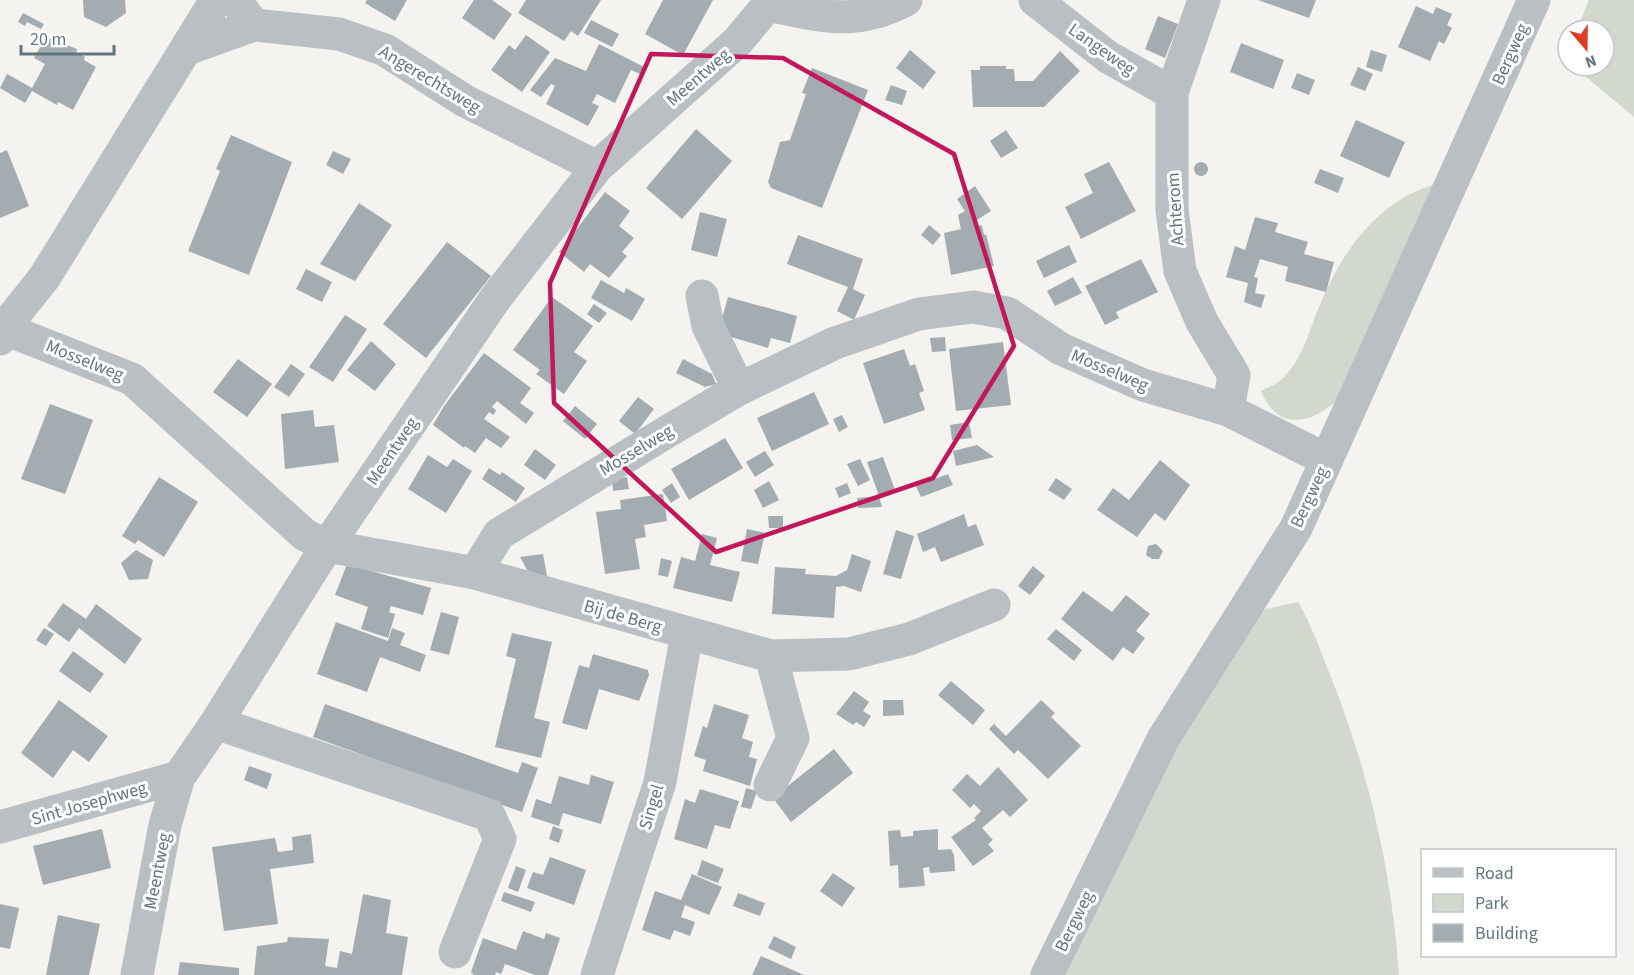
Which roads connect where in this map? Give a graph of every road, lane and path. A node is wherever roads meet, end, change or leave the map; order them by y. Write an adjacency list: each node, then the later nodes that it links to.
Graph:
1 (216, 0): 8 (street)
2 (906, 0): 6 (street)
3 (1035, 0): 9 (street, Langeweg)
4 (1204, 0): 9 (street, Achterom)
5 (1534, 0): 15 (street, Bergweg)
6 (768, 3): 10 (street, Meentweg)
7 (245, 12): 8 (street, Angerechtsweg); 10 (street, Angerechtsweg)
8 (187, 49): 12 (street)
9 (1172, 93): 14 (street, Achterom)
10 (597, 167): 16 (street, Meentweg)
11 (702, 296): 13 (street)
12 (1, 331): 16 (street, Mosselweg)
13 (740, 389): 14 (street, Mosselweg); 17 (street, Mosselweg)
14 (1228, 410): 15 (street, Mosselweg)
15 (1327, 460): 28 (street, Bergweg)
16 (327, 546): 17 (street, Mosselweg); 21 (street, Meentweg)
17 (475, 573): 19 (street, Bij de Berg)
18 (994, 605): 20 (street, Bij de Berg)
19 (687, 634): 20 (street, Bij de Berg); 27 (street, Singel)
20 (771, 656): 23 (street)
21 (216, 723): 22 (street, Meentweg); 25 (street)
22 (178, 777): 24 (street, Sint Josephweg); 26 (street, Meentweg)
23 (770, 785)
24 (0, 827)
25 (455, 952)
26 (137, 975)
27 (597, 975)
28 (1047, 975)

